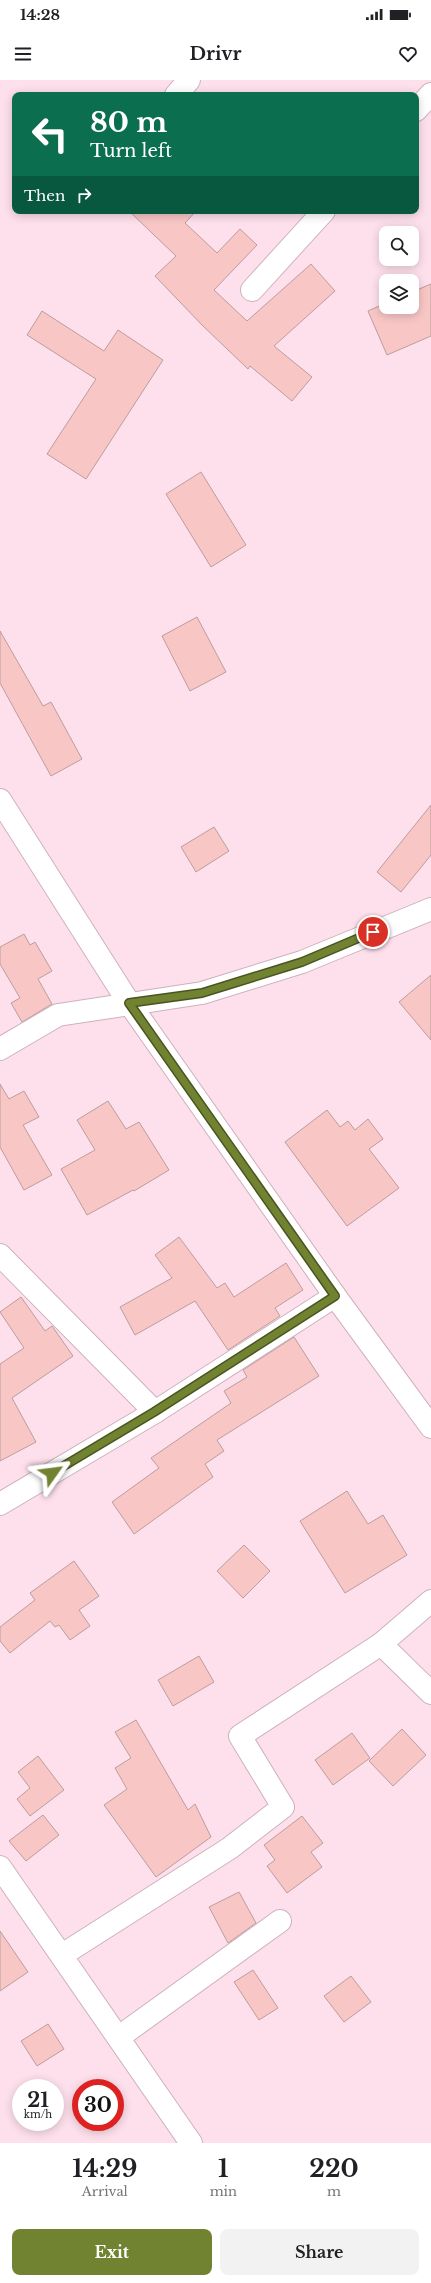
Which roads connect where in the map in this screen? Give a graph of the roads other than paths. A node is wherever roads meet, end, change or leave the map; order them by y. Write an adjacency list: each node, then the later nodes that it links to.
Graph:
1 (189, 80): 2 (street)
2 (179, 92)
3 (431, 94): 4 (street)
4 (419, 107)
5 (321, 214): 6 (street)
6 (252, 290)
7 (0, 800): 9 (street)
8 (431, 909): 9 (street)
9 (129, 1003): 10 (street); 12 (street)
10 (0, 1049)
11 (0, 1255): 13 (street)
12 (335, 1296): 13 (street); 14 (street)
13 (154, 1412): 15 (street)
14 (431, 1427)
15 (0, 1504)
16 (431, 1601): 17 (street)
17 (381, 1644): 18 (street); 21 (street)
18 (431, 1693)
19 (0, 1867): 21 (street)
20 (280, 1921): 22 (street)
21 (62, 1955): 22 (street)
22 (119, 2037): 23 (street)
23 (191, 2143)

